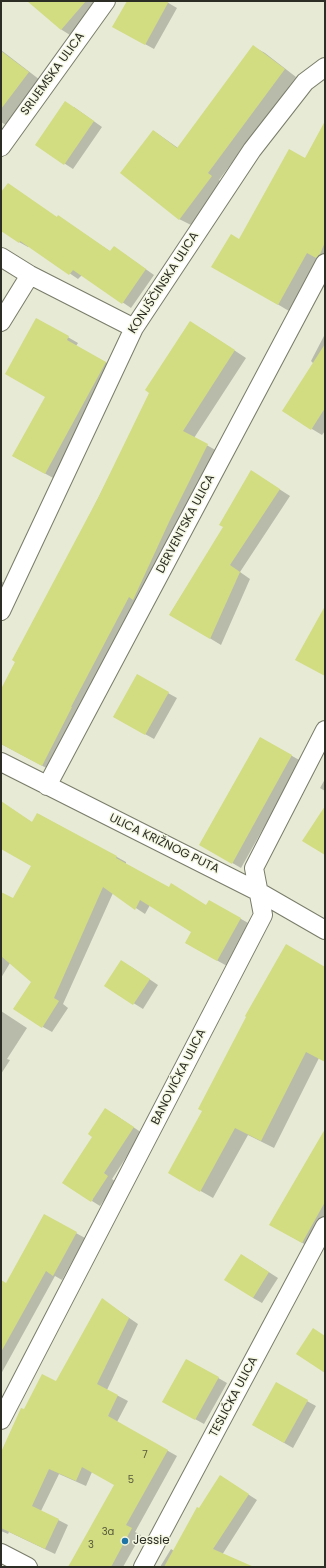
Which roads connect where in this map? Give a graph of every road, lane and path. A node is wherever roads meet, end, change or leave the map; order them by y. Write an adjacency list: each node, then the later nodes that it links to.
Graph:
1 (106, 1): 3 (street, SRIJEMSKA ULICA)
2 (325, 67): 8 (street, KONJŠČINSKA ULICA)
3 (1, 147)
4 (1, 257): 6 (street)
5 (325, 263): 12 (street, DERVENTSKA ULICA)
6 (30, 275): 7 (street); 8 (street)
7 (1, 322)
8 (134, 328): 9 (street, KONJŠČINSKA ULICA)
9 (1, 611)
10 (325, 730): 13 (street, BANOVIĆKA ULICA)
11 (1, 762): 12 (street, ULICA KRIŽNOG PUTA)
12 (47, 786): 13 (street, ULICA KRIŽNOG PUTA)
13 (259, 892): 14 (street, ULICA KRIŽNOG PUTA); 16 (street, BANOVIĆKA ULICA)
14 (325, 930)
15 (325, 1226): 19 (street, TESLIĆKA ULICA)
16 (1, 1420)
17 (1, 1553): 18 (street)
18 (28, 1567)
19 (143, 1567)

